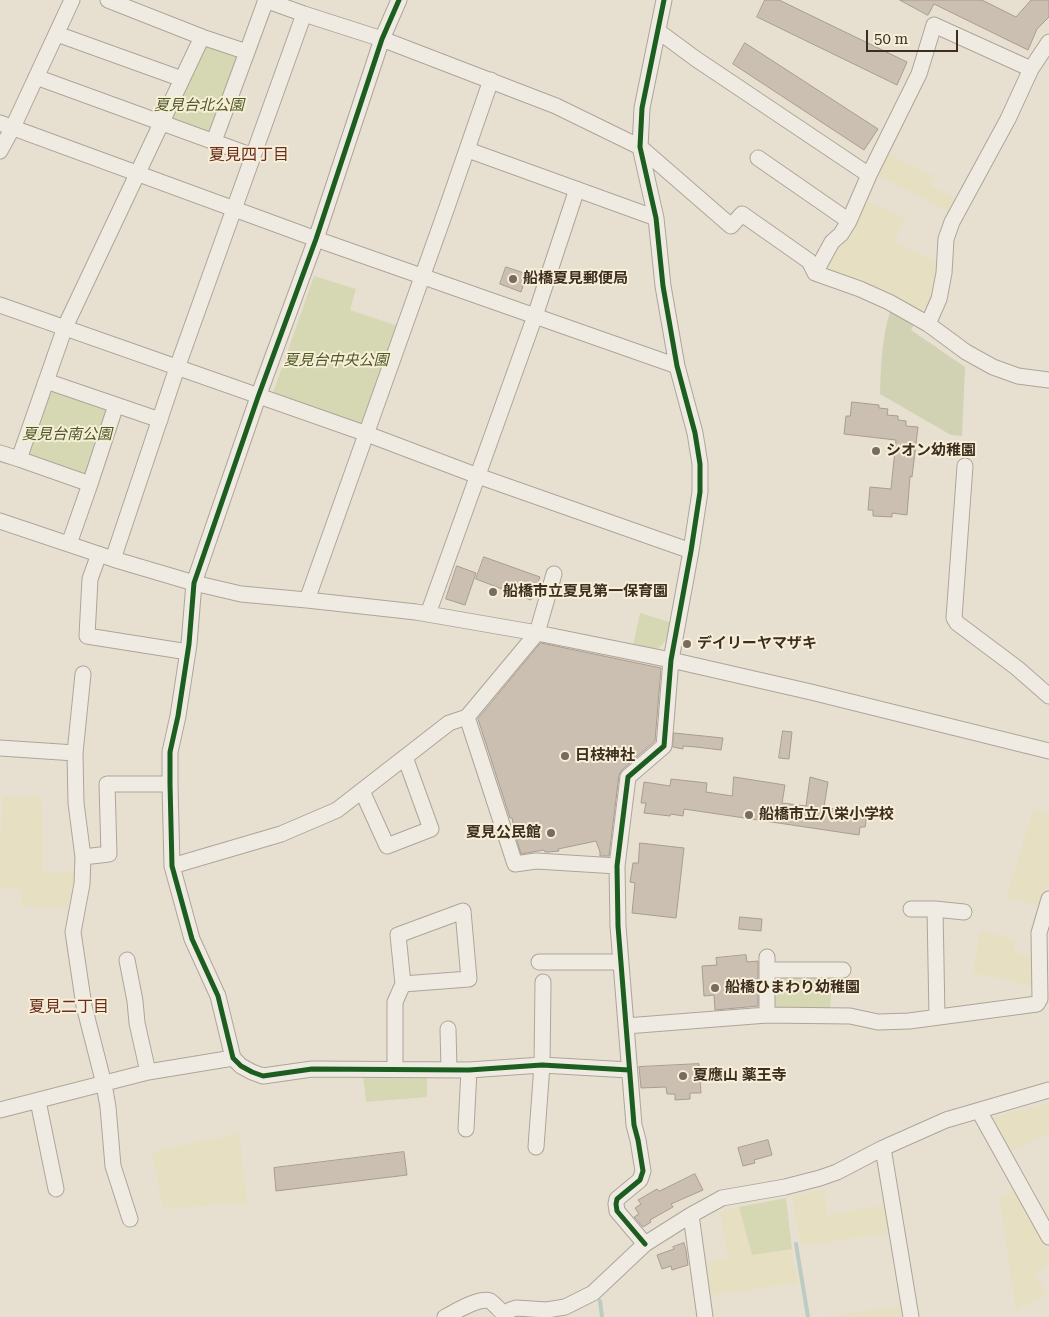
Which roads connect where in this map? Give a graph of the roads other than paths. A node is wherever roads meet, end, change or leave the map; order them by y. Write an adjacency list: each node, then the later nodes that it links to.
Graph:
1 (72, 0): 8 (street)
2 (108, 0): 9 (street)
3 (265, 0): 6 (street); 12 (street)
4 (399, 0): 10 (street)
5 (664, 0): 7 (street)
6 (304, 14): 10 (street); 23 (street)
7 (658, 31): 20 (street); 26 (street)
8 (57, 34): 14 (street); 15 (street)
9 (202, 37): 12 (street); 15 (street)
10 (382, 40): 16 (street); 31 (street)
11 (1049, 42): 13 (street)
12 (247, 52): 19 (street)
13 (1031, 69): 26 (street); 36 (street)
14 (36, 77): 17 (street); 18 (street)
15 (182, 80): 17 (street)
16 (491, 80): 20 (street); 21 (street)
17 (162, 122): 19 (street); 25 (street)
18 (6, 125): 22 (street); 25 (street)
19 (214, 141): 23 (street)
20 (640, 147): 29 (street); 32 (street)
21 (468, 150): 27 (street); 33 (street)
22 (0, 151)
23 (253, 156): 28 (street)
24 (758, 158): 30 (street)
25 (138, 173): 28 (street); 37 (street)
26 (869, 174): 30 (street)
27 (577, 190): 29 (street); 35 (street)
28 (234, 209): 31 (street); 39 (street)
29 (656, 218): 38 (street)
30 (849, 221): 32 (street)
31 (318, 240): 33 (street); 42 (street)
32 (815, 273): 36 (street)
33 (423, 277): 35 (street); 45 (street)
34 (0, 305): 37 (street)
35 (535, 316): 38 (street); 49 (street)
36 (928, 324): 40 (street)
37 (65, 327): 39 (street); 41 (street)
38 (677, 366): 53 (street)
39 (178, 368): 42 (street); 44 (street)
40 (1049, 380)
41 (46, 381): 43 (street); 47 (street)
42 (261, 398): 45 (street); 56 (street)
43 (116, 405): 44 (street); 50 (street)
44 (160, 420): 54 (street)
45 (366, 434): 49 (street); 57 (street)
46 (0, 453): 47 (street)
47 (19, 459): 50 (street)
48 (965, 466): 63 (street)
49 (478, 476): 53 (street); 58 (street)
50 (90, 484): 52 (street)
51 (0, 521): 52 (street)
52 (69, 544): 54 (street)
53 (691, 551): 61 (street)
54 (106, 556): 56 (street); 60 (street)
55 (554, 574): 59 (street)
56 (194, 583): 57 (street); 60 (street)
57 (307, 600): 58 (street)
58 (428, 614): 59 (street)
59 (537, 633): 61 (street); 64 (street)
60 (188, 652): 69 (street)
61 (671, 660): 66 (street); 73 (street)
62 (83, 674): 67 (street)
63 (1049, 696)
64 (467, 717): 68 (street); 73 (street)
65 (0, 748): 67 (street)
66 (1049, 751)
67 (75, 753): 71 (street)
68 (405, 757): 70 (street); 70 (street)
69 (170, 784): 71 (street); 72 (street)
70 (362, 791): 72 (street)
71 (83, 857): 97 (street)
72 (172, 866): 90 (street)
73 (617, 866): 81 (street)
74 (1049, 899): 87 (street)
75 (911, 909): 76 (street)
76 (935, 909): 77 (street); 87 (street)
77 (964, 912)
78 (767, 957): 83 (street)
79 (127, 960): 96 (street)
80 (539, 962): 81 (street)
81 (621, 962): 88 (street)
82 (843, 970): 83 (street)
83 (767, 972): 86 (street)
84 (543, 982): 91 (street)
85 (403, 984): 85 (street); 92 (street)
86 (767, 1015): 87 (street); 88 (street)
87 (937, 1018)
88 (626, 1026): 95 (street)
89 (448, 1029): 93 (street)
90 (232, 1058): 92 (street); 96 (street)
91 (542, 1065): 94 (street); 95 (street); 103 (street)
92 (395, 1070): 93 (street)
93 (449, 1070): 94 (street)
94 (469, 1070): 102 (street)
95 (629, 1070): 109 (street)
96 (148, 1072): 97 (street)
97 (104, 1084): 99 (street); 107 (street)
98 (1049, 1090): 101 (street)
99 (38, 1101): 100 (street); 105 (street)
100 (0, 1110)
101 (979, 1111): 104 (street); 108 (street)
102 (466, 1129)
103 (536, 1147)
104 (883, 1148): 106 (street); 113 (street)
105 (56, 1189)
106 (691, 1215): 109 (street); 112 (street)
107 (130, 1219)
108 (1049, 1237)
109 (645, 1244): 110 (street)
110 (504, 1316): 111 (street)
111 (445, 1317)
112 (705, 1317)
113 (911, 1317)

